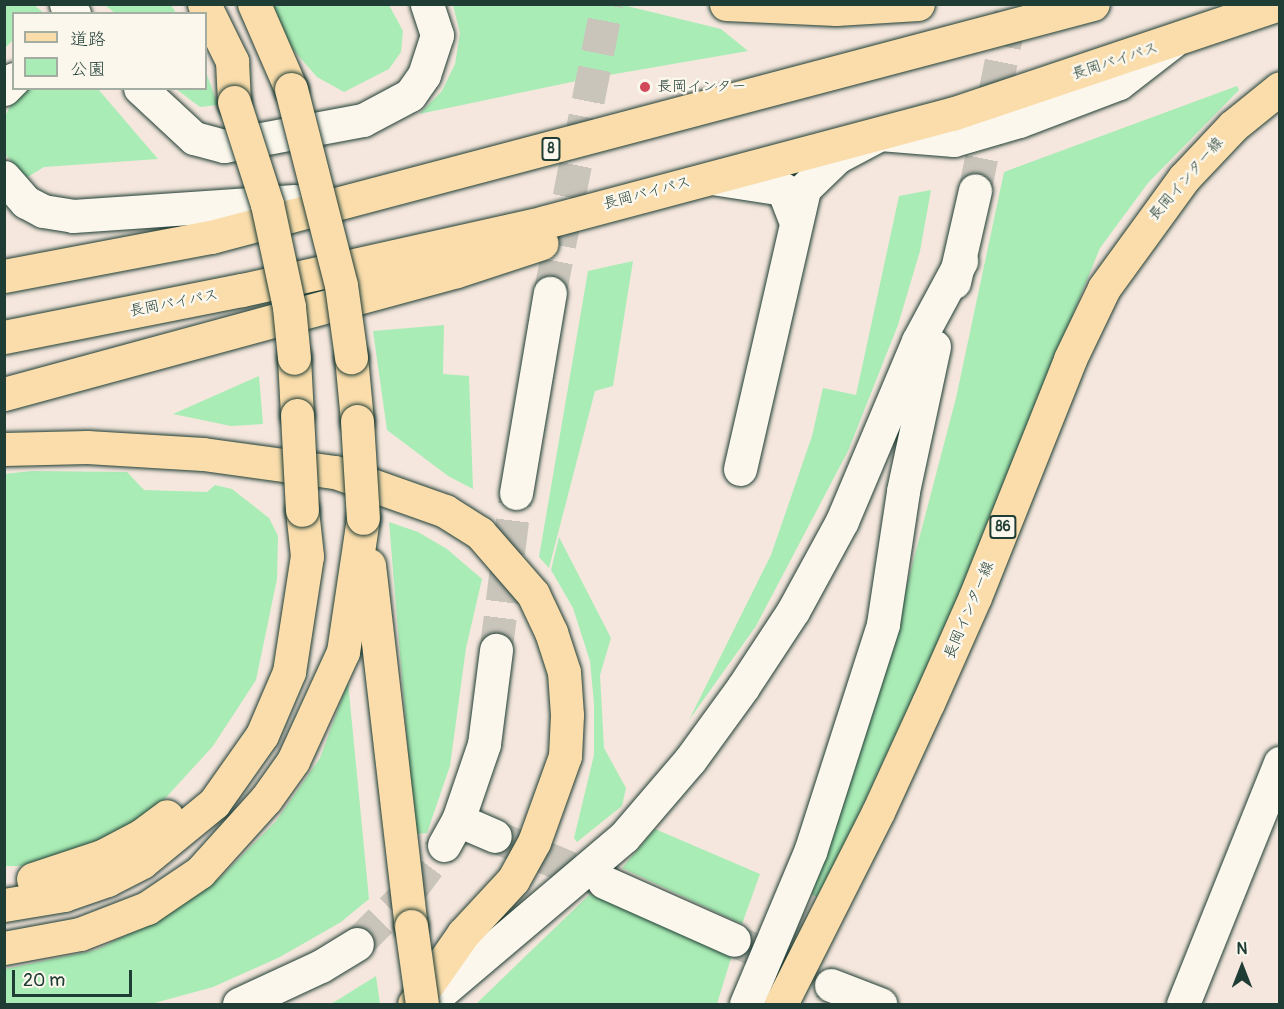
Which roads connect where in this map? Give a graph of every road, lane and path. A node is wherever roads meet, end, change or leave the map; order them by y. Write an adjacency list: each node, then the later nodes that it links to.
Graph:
1 (204, 4): 26 (main road, bridge)
2 (254, 4): 25 (main road, bridge)
3 (427, 4): 9 (street)
4 (726, 4): 5 (main road)
5 (918, 4)
6 (1093, 4): 15 (main road, 8)
7 (1278, 4): 10 (main road, 長岡バイパス)
8 (1280, 88): 42 (main road, 長岡インター線 / 86)
9 (142, 90)
10 (880, 134): 12 (main road, 長岡バイパス); 16 (street)
11 (4, 177): 15 (street)
12 (706, 178): 14 (main road, 長岡バイパス); 16 (street)
13 (975, 190): 17 (street)
14 (645, 193): 20 (main road, 長岡バイパス); 21 (main road)
15 (373, 196): 18 (main road, 8)
16 (794, 218): 23 (street)
17 (961, 261): 40 (street); 41 (street)
18 (4, 276)
19 (550, 293): 24 (street)
20 (4, 337)
21 (4, 394)
22 (4, 449): 38 (main road)
23 (740, 469)
24 (516, 493)
25 (363, 518): 35 (main road); 39 (main road, bridge)
26 (296, 633): 30 (main road); 32 (main road)
27 (496, 650): 29 (street)
28 (1280, 763): 44 (street)
29 (495, 836)
30 (4, 882)
31 (604, 882): 33 (street)
32 (4, 905)
33 (734, 940)
34 (357, 944): 37 (street)
35 (4, 948)
36 (831, 985): 43 (street)
37 (239, 1005)
38 (414, 1005)
39 (422, 1005)
40 (427, 1005)
41 (746, 1005)
42 (781, 1005)
43 (880, 1005)
44 (1183, 1005)

